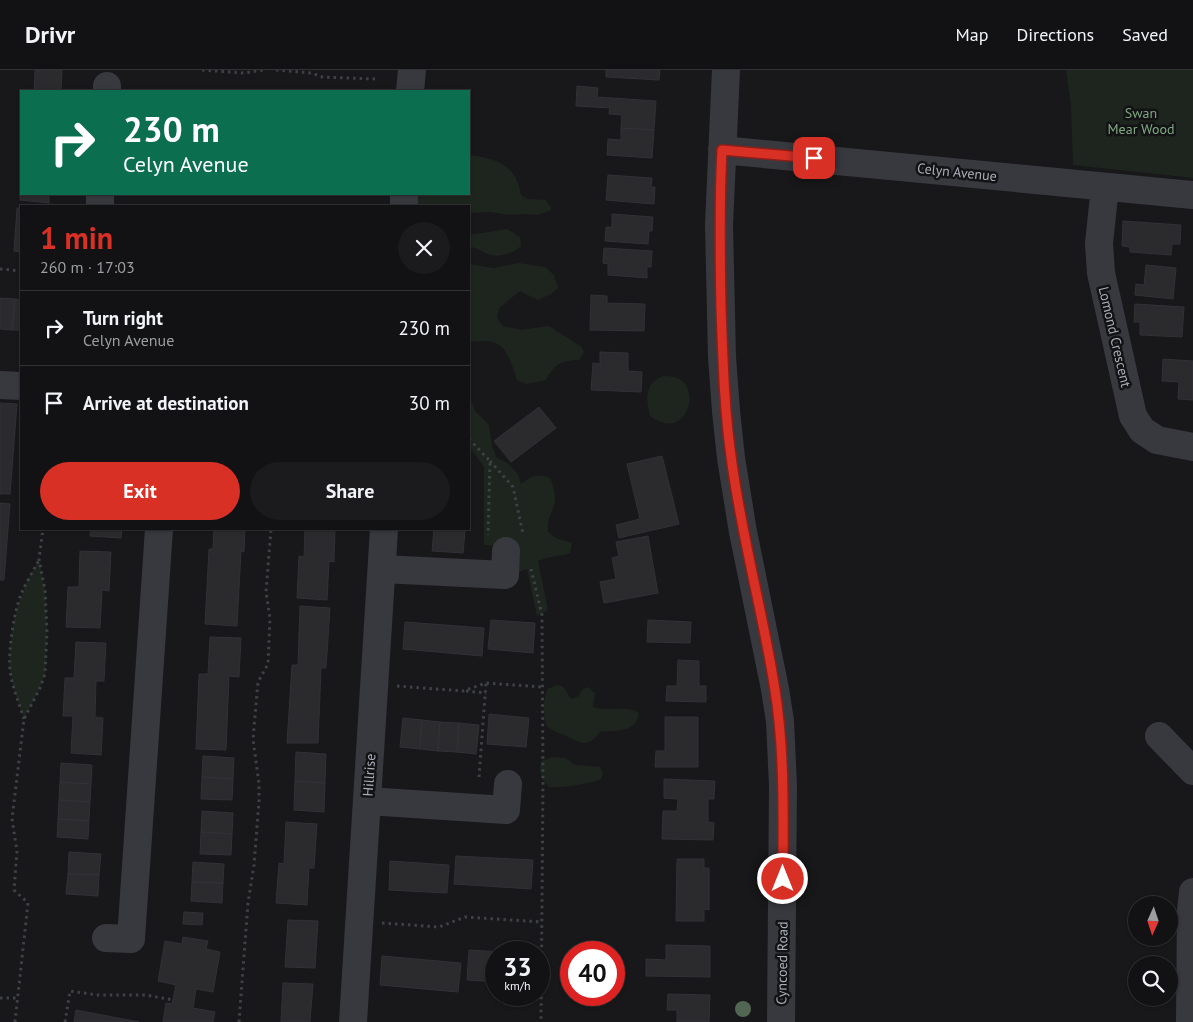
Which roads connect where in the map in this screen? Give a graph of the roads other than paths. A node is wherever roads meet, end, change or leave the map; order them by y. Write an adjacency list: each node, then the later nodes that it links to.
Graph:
1 (412, 70): 3 (street)
2 (726, 70): 4 (street, Cyncoed Road)
3 (410, 90)
4 (722, 150): 5 (street, Celyn Avenue); 21 (street, Cyncoed Road)
5 (1105, 187): 6 (street, Celyn Avenue); 9 (street, Lomond Crescent)
6 (1193, 195)
7 (0, 385): 8 (street)
8 (20, 386)
9 (1193, 447)
10 (158, 530): 19 (street)
11 (384, 530): 13 (street, Hillrise)
12 (512, 548): 13 (street)
13 (382, 569): 17 (street, Hillrise)
14 (1160, 736): 15 (street)
15 (1193, 771)
16 (508, 784): 17 (street)
17 (367, 801): 20 (street, Hillrise)
18 (1193, 892): 22 (street)
19 (106, 938)
20 (353, 1022)
21 (781, 1022)
22 (1190, 1022)

